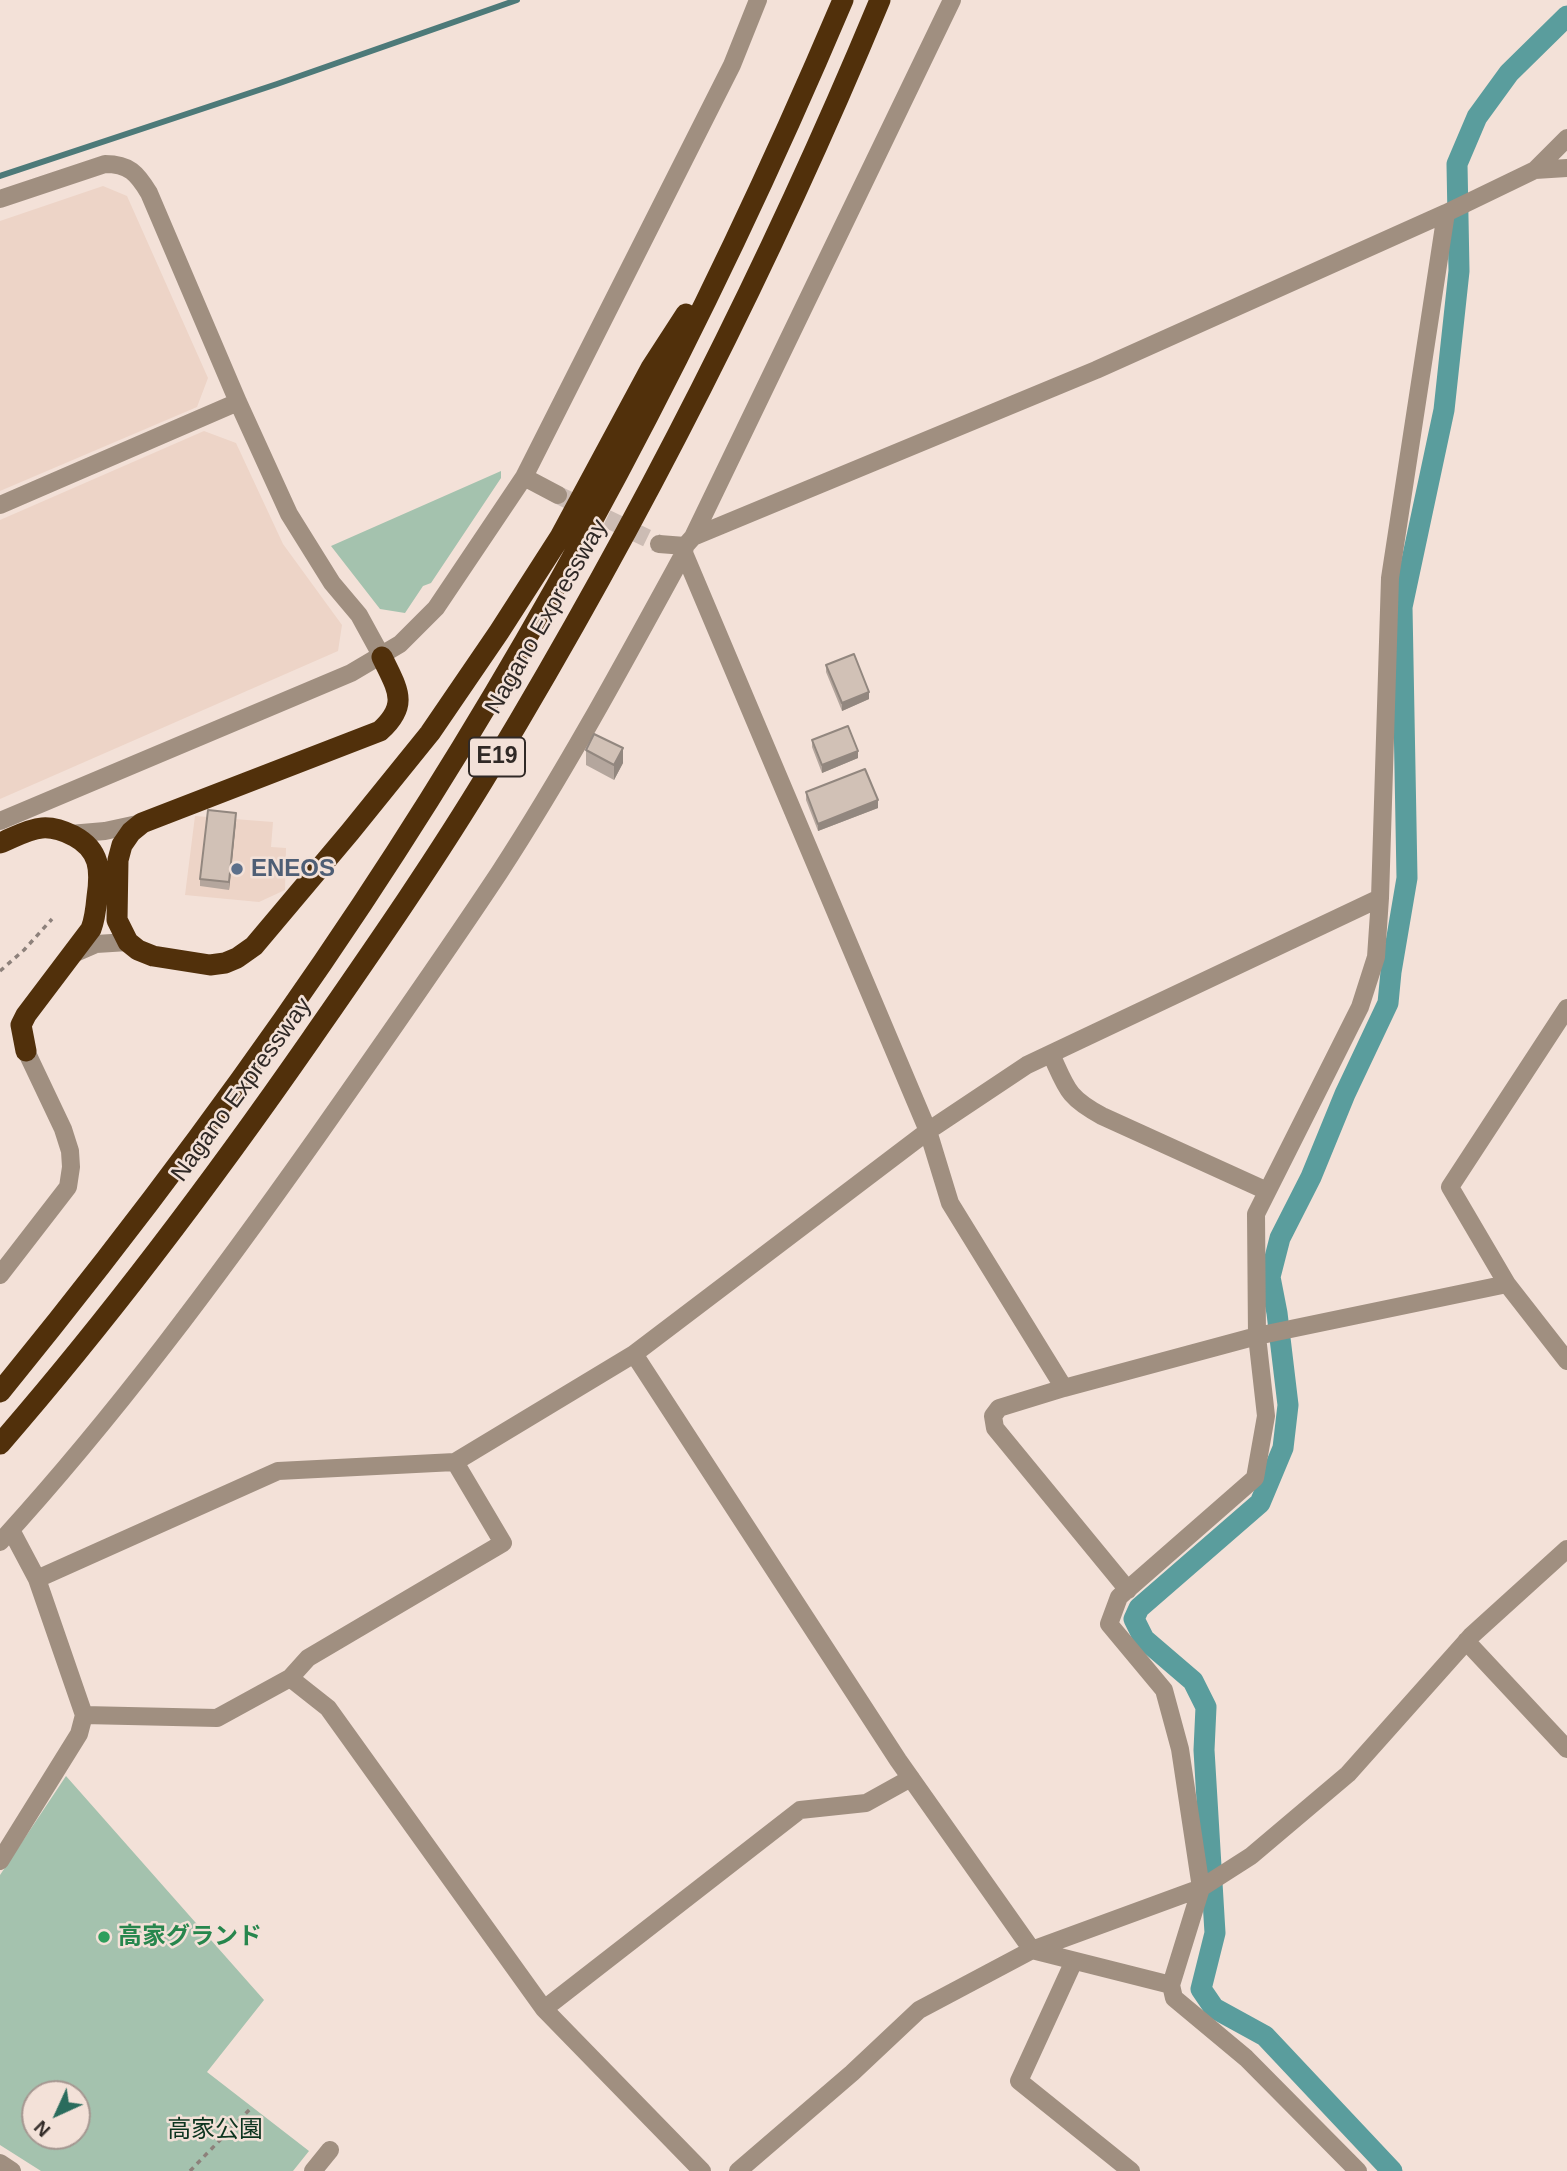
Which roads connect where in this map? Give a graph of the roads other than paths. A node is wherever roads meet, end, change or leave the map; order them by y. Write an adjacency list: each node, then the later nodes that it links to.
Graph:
1 (758, 0): 12 (street)
2 (843, 0): 10 (highway, Nagano Expressway / E19)
3 (880, 0): 37 (highway, Nagano Expressway / E19)
4 (952, 0): 16 (street)
5 (1567, 138): 7 (street)
6 (1567, 169): 7 (street)
7 (1535, 170): 9 (street)
8 (0, 199): 11 (street)
9 (1446, 213): 16 (street); 22 (street)
10 (741, 228): 23 (highway); 36 (highway, Nagano Expressway / E19)
11 (238, 402): 14 (street); 17 (street)
12 (524, 477): 13 (street); 17 (street)
13 (558, 495)
14 (0, 505)
15 (659, 544): 16 (street)
16 (687, 546): 28 (street); 39 (street)
17 (382, 656): 18 (street); 19 (highway)
18 (0, 821)
19 (142, 823): 20 (street); 23 (highway)
20 (70, 834): 21 (highway); 24 (highway)
21 (0, 843)
22 (1380, 898): 27 (street); 29 (street)
23 (128, 942): 24 (street)
24 (73, 954): 26 (highway)
25 (1567, 1008): 31 (street)
26 (26, 1051): 30 (street)
27 (1051, 1054): 28 (street); 29 (street)
28 (928, 1131): 33 (street); 35 (street)
29 (1267, 1191): 32 (street)
30 (0, 1275)
31 (1507, 1284): 32 (street); 34 (street)
32 (1257, 1336): 35 (street); 42 (street)
33 (634, 1354): 38 (street); 47 (street)
34 (1567, 1362)
35 (1064, 1388): 42 (street)
36 (0, 1392)
37 (0, 1444)
38 (455, 1462): 41 (street); 44 (street)
39 (6, 1536): 41 (street)
40 (1567, 1549): 43 (street)
41 (37, 1579): 45 (street)
42 (1128, 1590): 49 (street)
43 (1466, 1640): 46 (street); 49 (street)
44 (290, 1678): 45 (street); 53 (street)
45 (84, 1715): 48 (street)
46 (1567, 1749)
47 (911, 1778): 50 (street); 53 (street)
48 (0, 1861)
49 (1200, 1888): 50 (street); 52 (street)
50 (1032, 1950): 51 (street); 56 (street)
51 (1074, 1961): 52 (street); 60 (street)
52 (1171, 1985): 61 (street)
53 (544, 2009): 59 (street)
54 (330, 2150): 58 (street)
55 (0, 2164): 57 (street)
56 (749, 2168)
57 (12, 2171)
58 (313, 2171)
59 (702, 2171)
60 (1131, 2171)
61 (1359, 2171)

